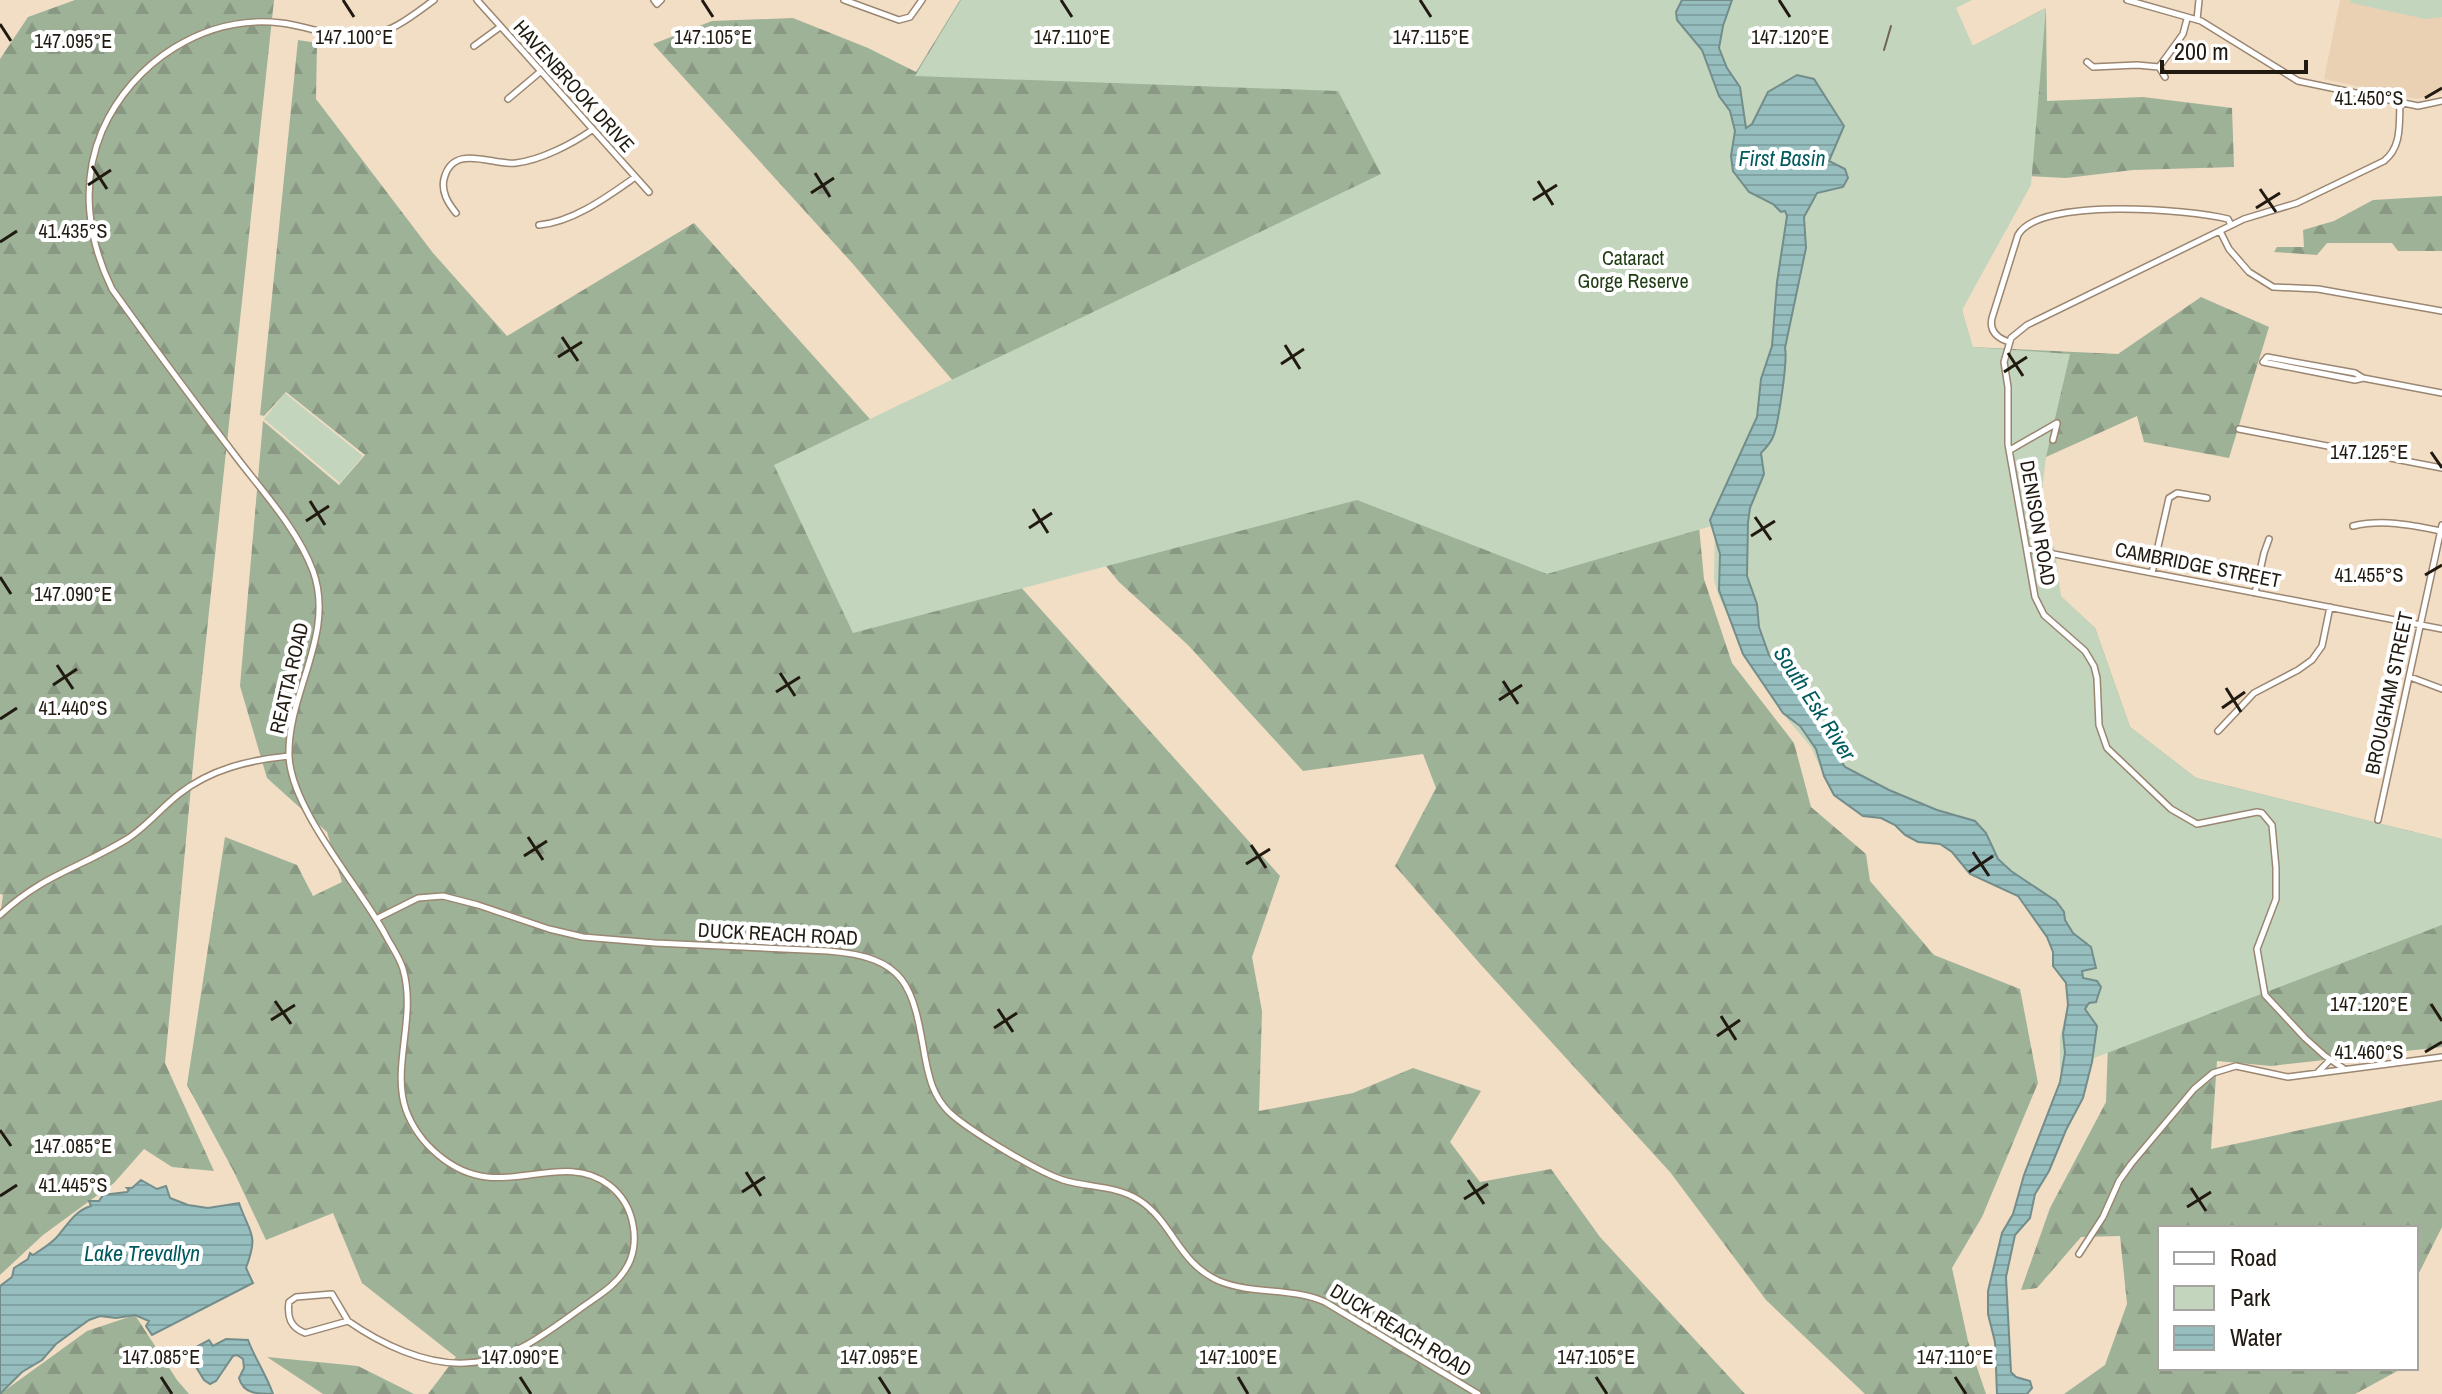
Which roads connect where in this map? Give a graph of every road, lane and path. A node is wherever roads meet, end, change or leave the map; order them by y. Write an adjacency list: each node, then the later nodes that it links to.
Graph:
1 (434, 0): 50 (street, REATTA ROAD)
2 (477, 0): 11 (street, HAVENBROOK DRIVE)
3 (654, 0): 4 (street)
4 (661, 0)
5 (846, 0): 6 (street)
6 (922, 0)
7 (2127, 0): 9 (street)
8 (2199, 0): 10 (street)
9 (2187, 19): 10 (street); 14 (street)
10 (2197, 20): 19 (street)
11 (500, 27): 12 (street); 15 (street, HAVENBROOK DRIVE)
12 (474, 46)
13 (2087, 62): 14 (street)
14 (2159, 67): 16 (street)
15 (540, 72): 17 (street); 20 (street, HAVENBROOK DRIVE)
16 (2165, 77)
17 (508, 99)
18 (2442, 101): 19 (street)
19 (2400, 103): 25 (street)
20 (592, 130): 21 (street, HAVENBROOK DRIVE); 23 (street)
21 (634, 178): 22 (street, HAVENBROOK DRIVE); 24 (street)
22 (649, 192)
23 (456, 213)
24 (539, 225)
25 (2231, 225): 26 (street); 28 (street)
26 (2220, 231): 27 (street); 28 (street)
27 (2442, 311)
28 (2009, 342): 33 (street, DENISON ROAD)
29 (2363, 378): 29 (street); 30 (street)
30 (2442, 393)
31 (2239, 429): 34 (street)
32 (2053, 440): 33 (street)
33 (2009, 450): 38 (street, DENISON ROAD)
34 (2442, 468)
35 (2207, 498): 42 (street)
36 (2353, 526): 37 (street)
37 (2441, 528): 45 (street, BROUGHAM STREET)
38 (2025, 534): 40 (street, DENISON ROAD); 41 (street, CAMBRIDGE STREET)
39 (2269, 539): 43 (street)
40 (2028, 549): 41 (street, CAMBRIDGE STREET); 55 (street, DENISON ROAD)
41 (2043, 550): 42 (street, CAMBRIDGE STREET)
42 (2152, 573): 43 (street, CAMBRIDGE STREET)
43 (2255, 593): 44 (street, CAMBRIDGE STREET)
44 (2330, 607): 45 (street, CAMBRIDGE STREET); 49 (street)
45 (2420, 624): 46 (street, CAMBRIDGE STREET); 47 (street, BROUGHAM STREET)
46 (2442, 629)
47 (2410, 677): 48 (street); 51 (street, BROUGHAM STREET)
48 (2442, 689)
49 (2218, 731)
50 (289, 756): 52 (street); 53 (street, REATTA ROAD)
51 (2378, 820)
52 (0, 915)
53 (378, 918): 59 (street, REATTA ROAD); 60 (street, DUCK REACH ROAD)
54 (2442, 1057): 56 (street)
55 (2330, 1060): 56 (street, DENISON ROAD); 57 (street)
56 (2343, 1068): 57 (street)
57 (2317, 1073): 58 (street)
58 (2079, 1254)
59 (348, 1321): 59 (street, REATTA ROAD)
60 (1478, 1394)

